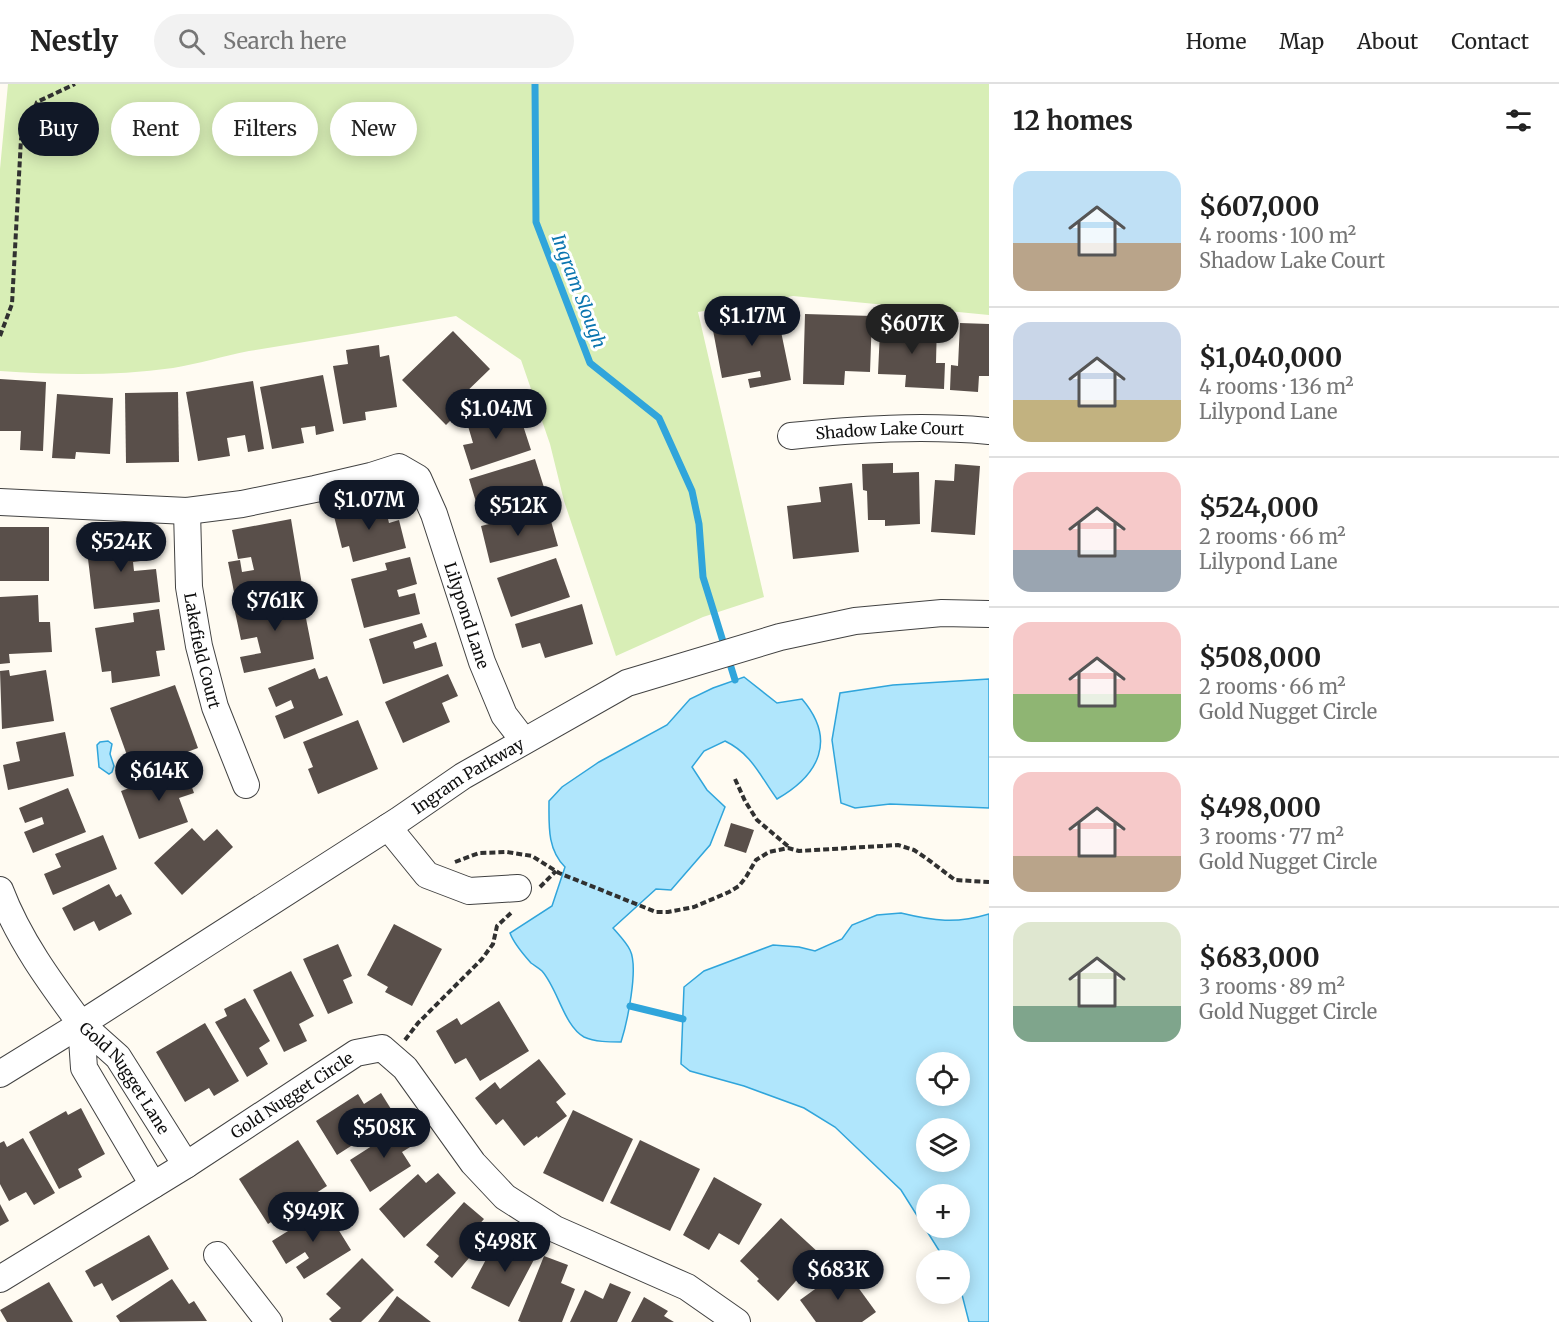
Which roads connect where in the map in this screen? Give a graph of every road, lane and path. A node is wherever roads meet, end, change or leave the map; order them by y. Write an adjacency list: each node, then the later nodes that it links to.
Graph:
1 (75, 84): 2 (path)
2 (0, 336)
3 (989, 430): 4 (street, Shadow Lake Court)
4 (791, 436)
5 (0, 502): 6 (street, Lilypond Lane)
6 (187, 511): 8 (street, Lilypond Lane); 10 (street, Lakefield Court)
7 (989, 614): 8 (street, Ingram Parkway)
8 (524, 741): 11 (street, Ingram Parkway)
9 (735, 779): 12 (path)
10 (246, 785)
11 (388, 827): 17 (street); 18 (street, Ingram Parkway)
12 (791, 849): 14 (path); 15 (path)
13 (453, 863): 14 (path)
14 (558, 872): 17 (path)
15 (989, 882)
16 (0, 890): 18 (street)
17 (525, 895): 19 (path)
18 (81, 1024): 20 (street, Ingram Parkway); 21 (street, Gold Nugget Lane); 22 (street, Gold Nugget Lane)
19 (393, 1057): 21 (street, Gold Nugget Circle); 26 (street)
20 (0, 1074)
21 (186, 1165): 22 (street, Gold Nugget Circle)
22 (153, 1185): 24 (street, Gold Nugget Circle)
23 (217, 1255): 25 (street)
24 (0, 1278)
25 (269, 1322)
26 (737, 1322)

